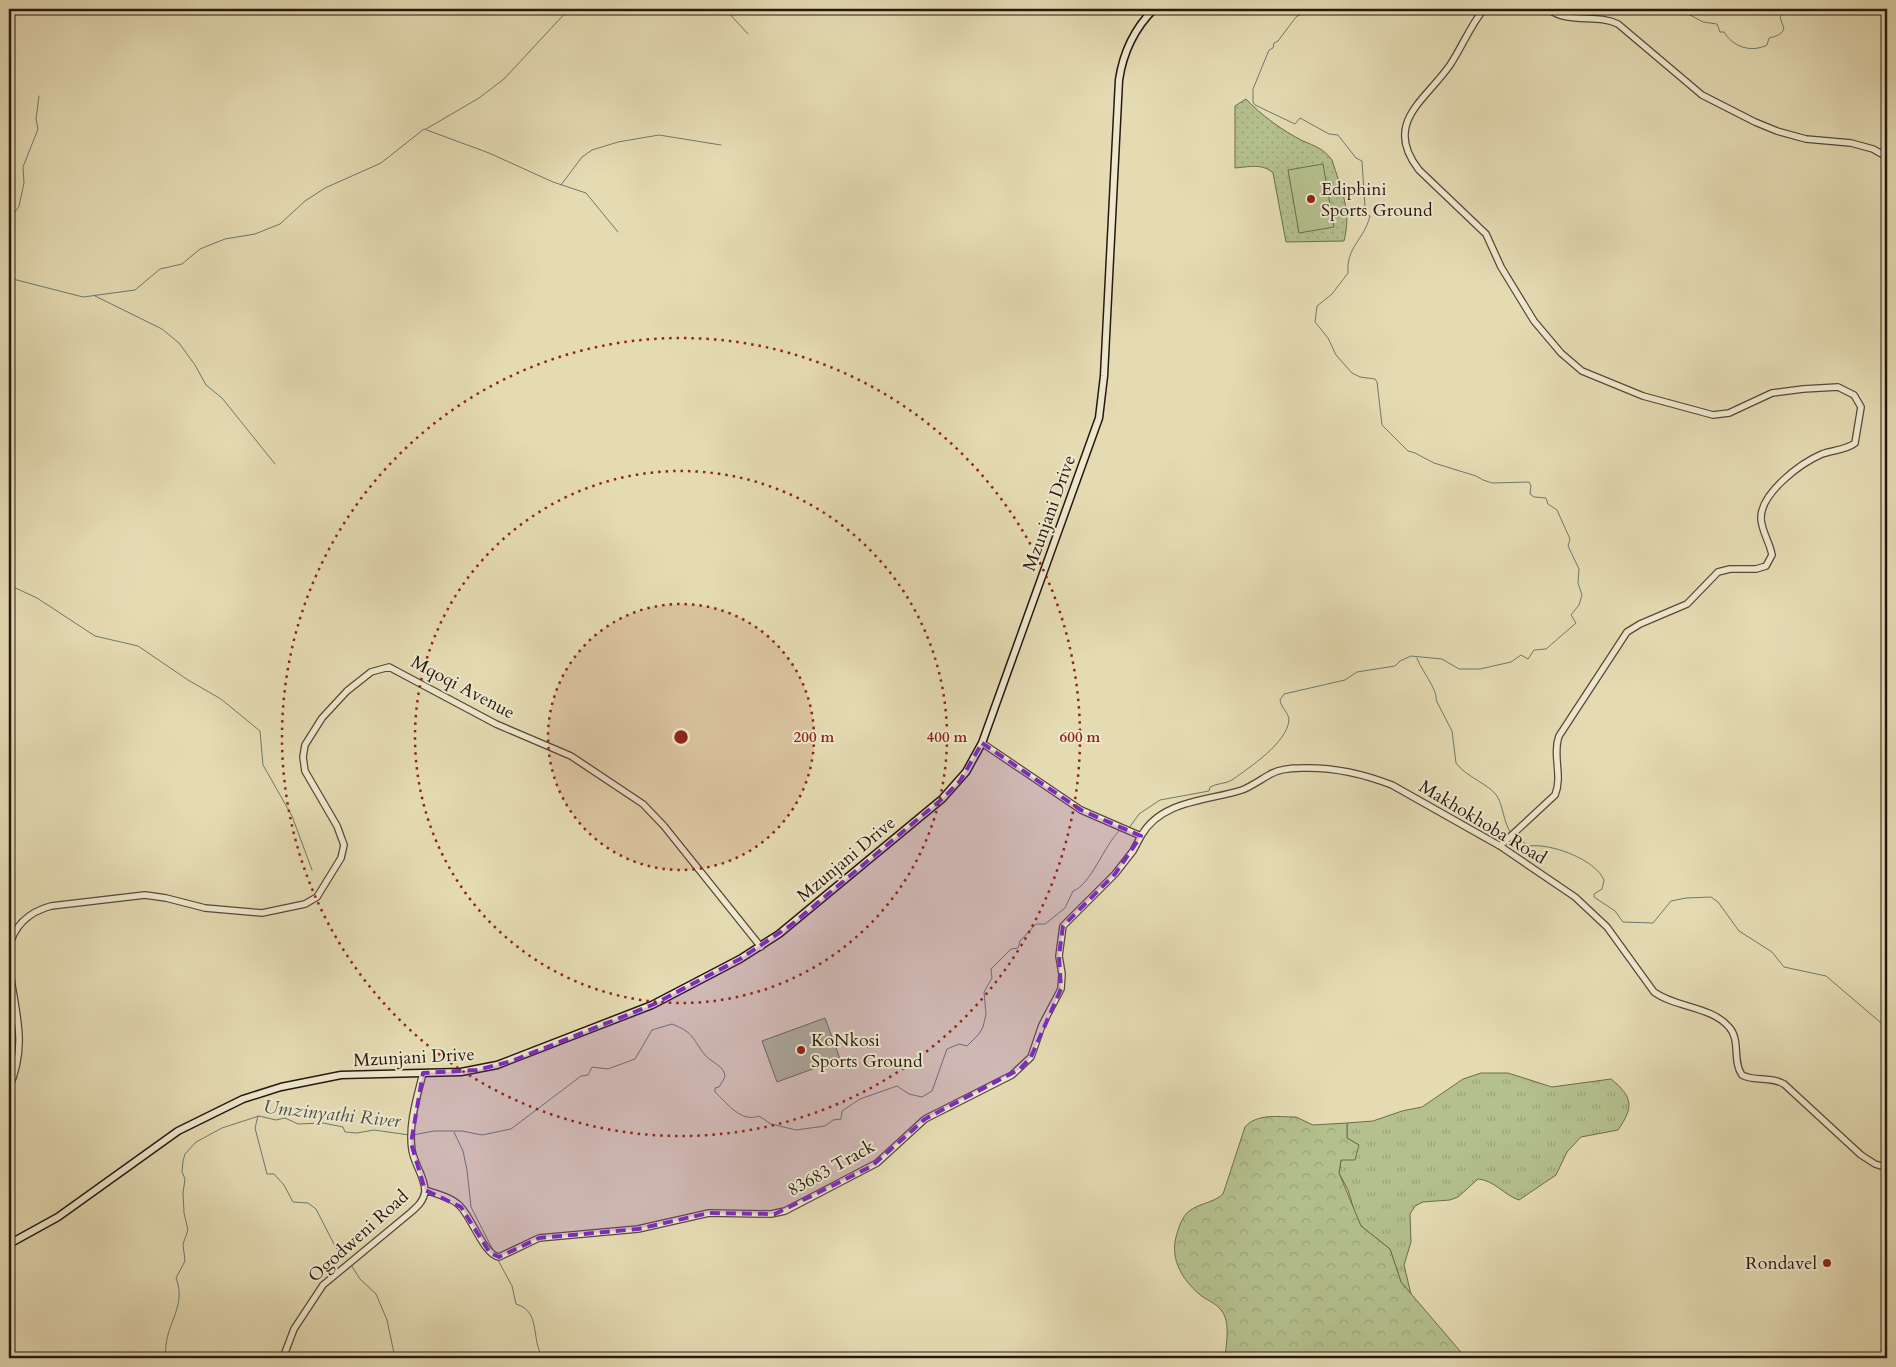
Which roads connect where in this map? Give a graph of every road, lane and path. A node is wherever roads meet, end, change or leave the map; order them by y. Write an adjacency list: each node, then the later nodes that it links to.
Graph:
1 (1154, 9): 5 (main road, Mzunjani Drive)
2 (1484, 9): 7 (street)
3 (1548, 9): 4 (street)
4 (1887, 157)
5 (982, 743): 6 (street); 8 (main road, Mzunjani Drive)
6 (1141, 836): 7 (street, Makhokhoba Road); 14 (street, 83683 Track)
7 (1500, 846): 13 (street, Makhokhoba Road)
8 (761, 946): 9 (street, Mqoqi Avenue); 11 (main road, Mzunjani Drive)
9 (9, 948)
10 (9, 964): 12 (street)
11 (423, 1073): 14 (street, Ogodweni Road); 15 (main road, Mzunjani Drive)
12 (9, 1088)
13 (1887, 1168)
14 (425, 1190): 16 (street, Ogodweni Road)
15 (9, 1244)
16 (283, 1358)

